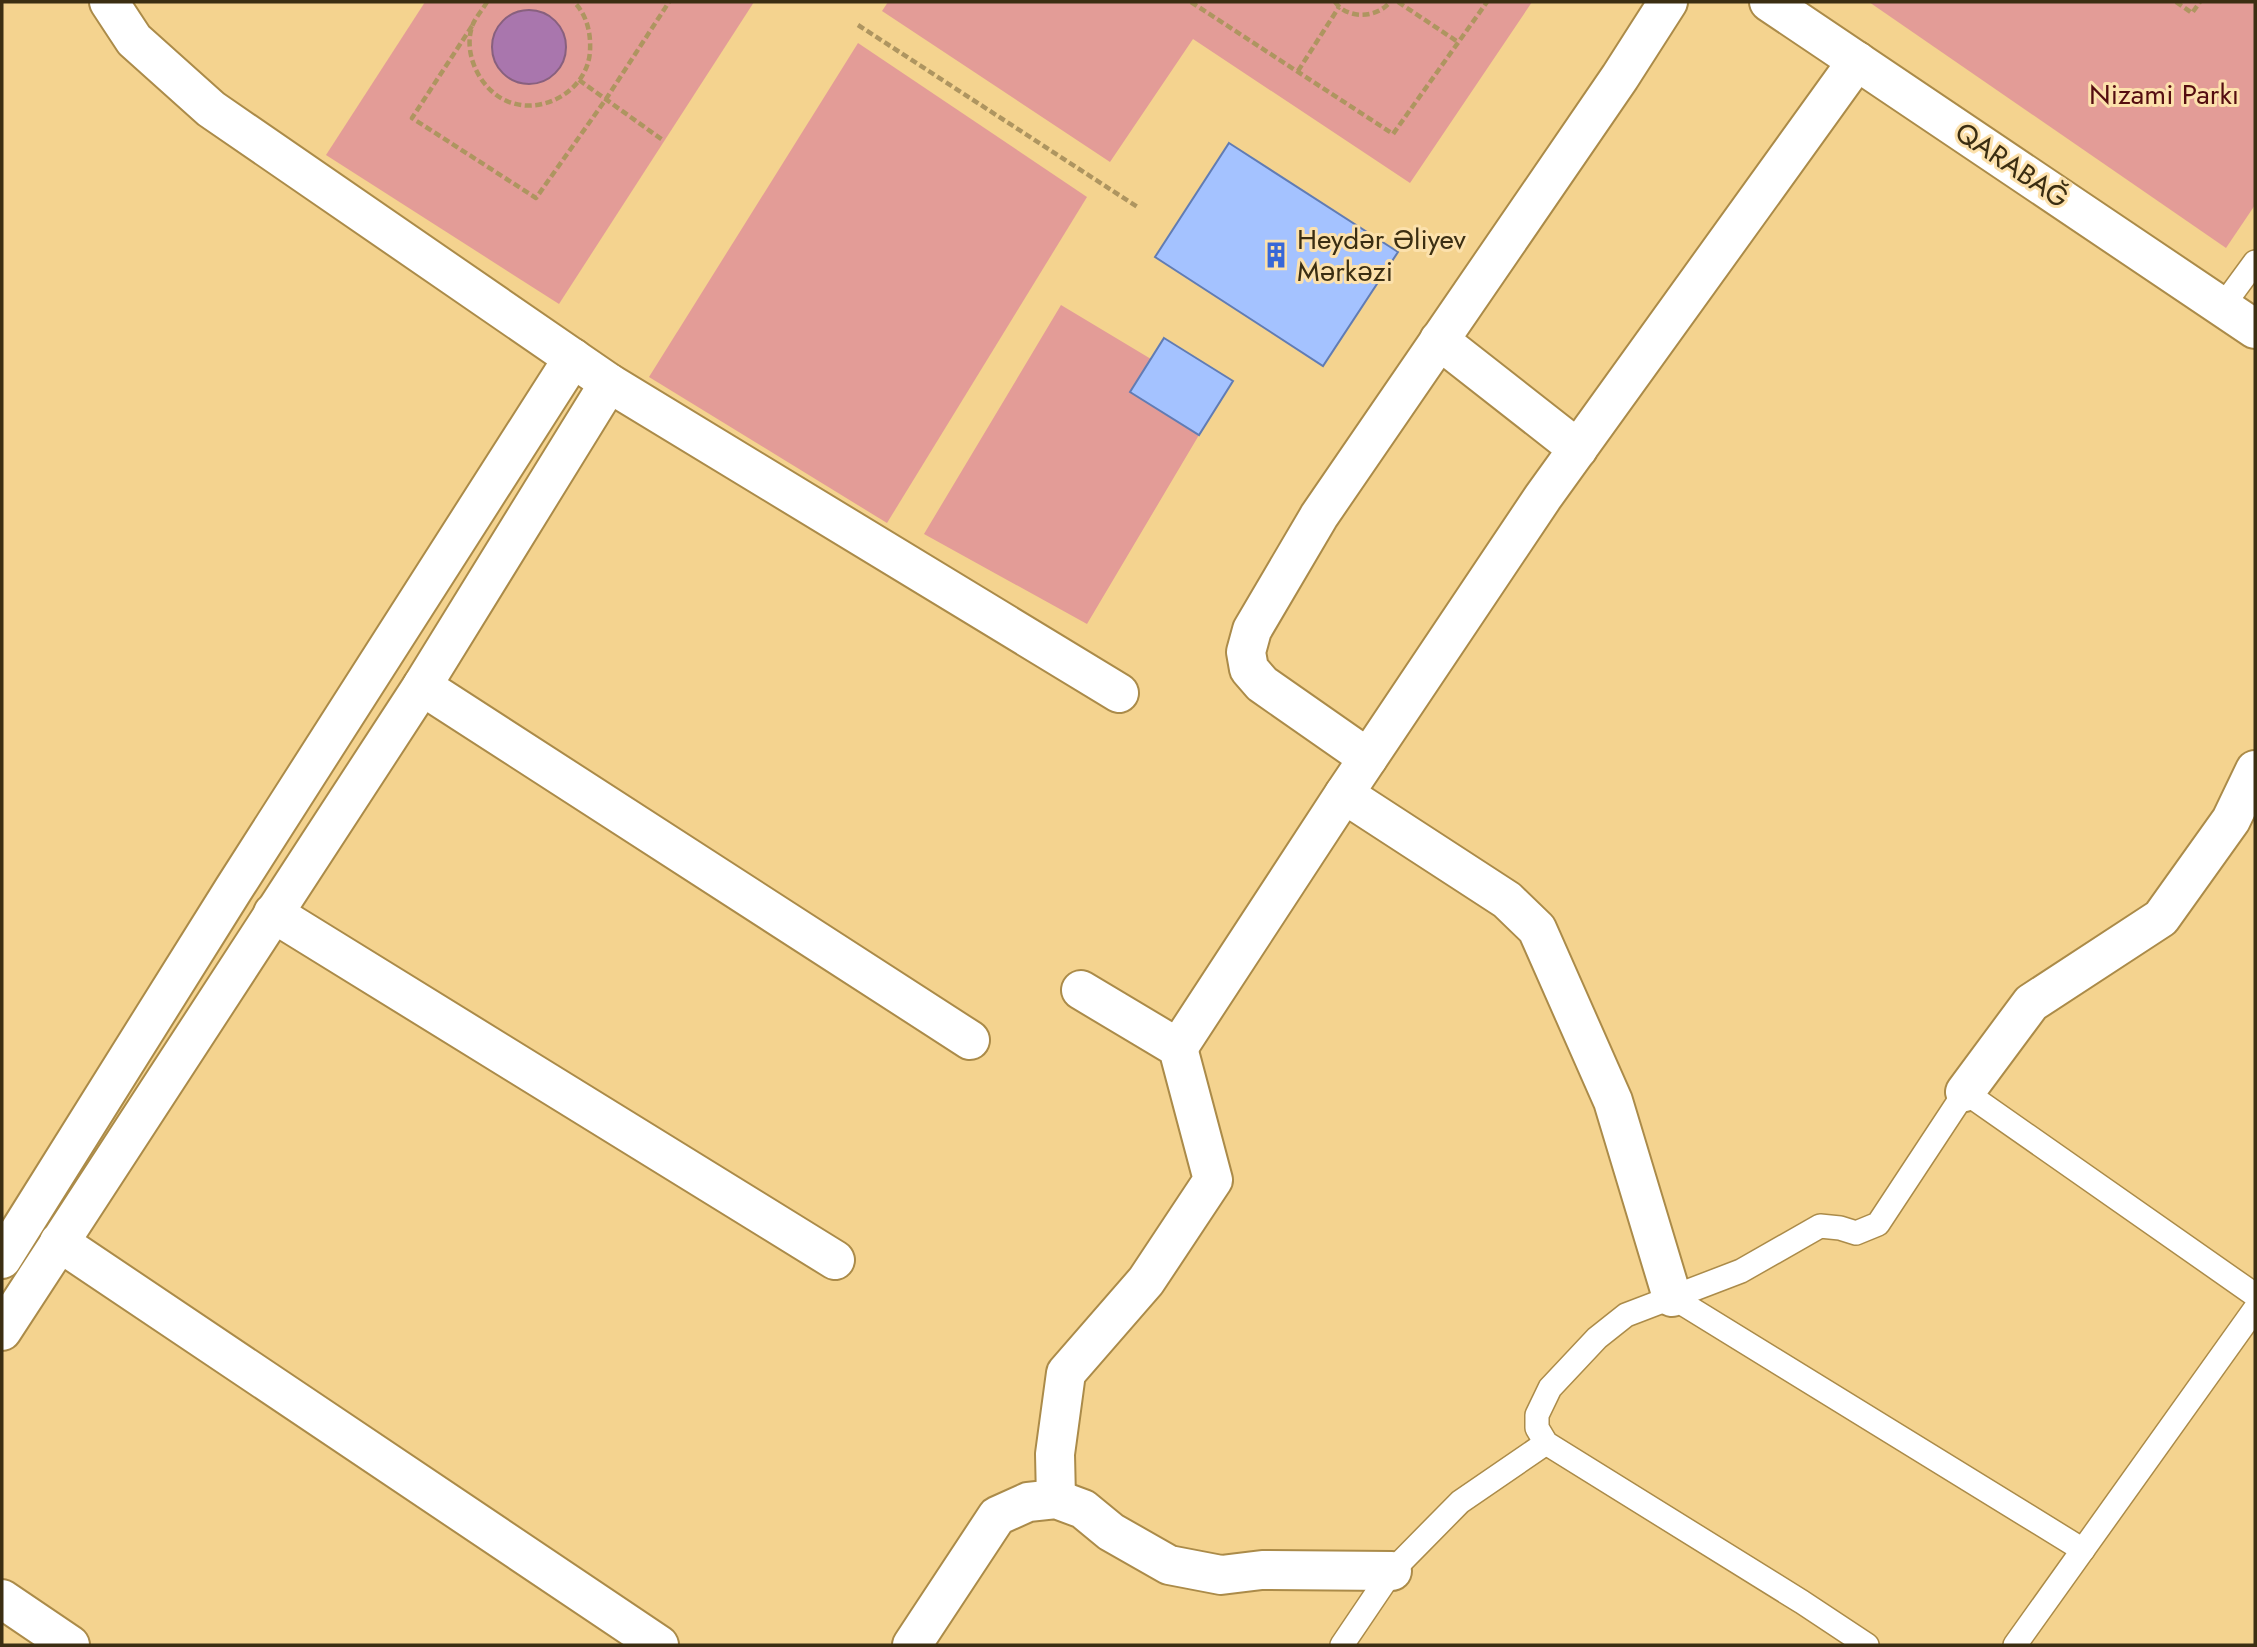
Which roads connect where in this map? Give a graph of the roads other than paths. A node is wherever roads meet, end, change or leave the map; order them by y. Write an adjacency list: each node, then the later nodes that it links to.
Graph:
1 (109, 2): 9 (street)
2 (1668, 2): 8 (street)
3 (1769, 2): 4 (street, QARABAĞ)
4 (1857, 61): 6 (street, QARABAĞ); 11 (street)
5 (2255, 262): 6 (lane)
6 (2222, 307): 7 (street, QARABAĞ)
7 (2255, 329)
8 (1439, 341): 11 (street); 14 (street)
9 (573, 358): 10 (street); 23 (street)
10 (609, 383): 12 (street); 13 (street)
11 (1578, 449): 14 (street)
12 (422, 686): 17 (street); 19 (street)
13 (1119, 693)
14 (1368, 758): 16 (street)
15 (2255, 770): 21 (street)
16 (1343, 794): 20 (street); 26 (street)
17 (272, 913): 22 (street); 24 (street)
18 (1081, 990): 20 (street)
19 (970, 1040)
20 (1178, 1048): 30 (street)
21 (1965, 1092): 25 (lane); 26 (lane)
22 (59, 1242): 28 (street); 36 (street)
23 (2, 1259)
24 (835, 1260)
25 (2255, 1295)
26 (1672, 1297): 29 (lane); 31 (lane)
27 (2255, 1309): 31 (lane)
28 (2, 1331)
29 (1546, 1443): 32 (lane); 34 (lane)
30 (1056, 1499): 32 (street); 37 (street)
31 (2083, 1550): 40 (lane)
32 (1392, 1571): 38 (lane)
33 (2, 1599): 35 (street)
34 (1843, 1639): 39 (lane)
35 (70, 1645)
36 (659, 1645)
37 (912, 1645)
38 (1342, 1645)
39 (1867, 1645)
40 (2015, 1645)

